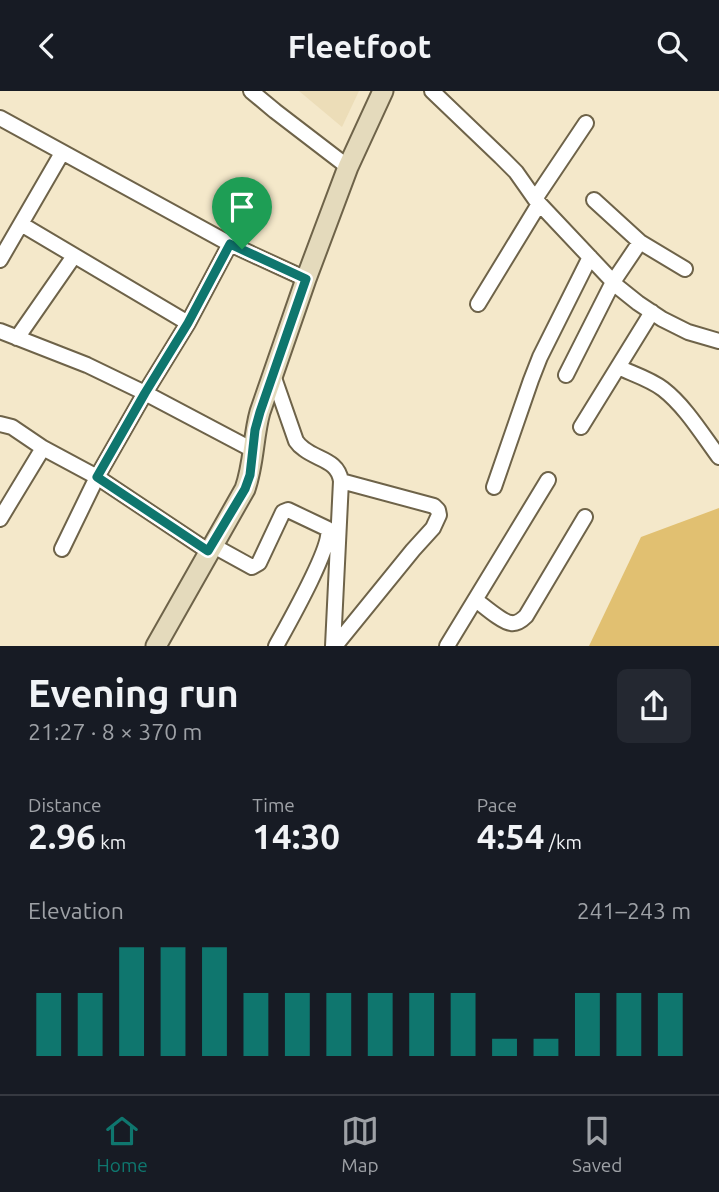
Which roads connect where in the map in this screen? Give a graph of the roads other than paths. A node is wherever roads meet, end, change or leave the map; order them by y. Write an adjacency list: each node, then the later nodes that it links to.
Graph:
1 (251, 91): 7 (street)
2 (383, 91): 7 (main road)
3 (432, 91): 9 (street)
4 (0, 118): 6 (street)
5 (586, 123): 9 (street)
6 (62, 153): 10 (street); 12 (street)
7 (348, 167): 17 (main road)
8 (594, 200): 11 (street)
9 (537, 201): 14 (street); 19 (street)
10 (21, 224): 13 (street); 15 (street)
11 (640, 242): 16 (street); 18 (street)
12 (230, 244): 17 (street); 21 (street)
13 (74, 256): 21 (street); 23 (street)
14 (590, 257): 18 (street); 37 (street)
15 (0, 260)
16 (685, 269)
17 (306, 279): 26 (main road)
18 (613, 282): 20 (street); 27 (street)
19 (478, 304)
20 (652, 312): 24 (street); 25 (street)
21 (188, 323): 28 (street)
22 (0, 331): 23 (street)
23 (17, 338): 28 (street)
24 (719, 341)
25 (618, 367): 30 (street); 33 (street)
26 (273, 375): 32 (main road); 36 (street)
27 (566, 375)
28 (145, 393): 32 (street); 34 (street)
29 (0, 424): 31 (street)
30 (581, 427)
31 (43, 448): 34 (street); 39 (street)
32 (253, 450): 40 (main road)
33 (719, 457)
34 (97, 477): 40 (street); 41 (street)
35 (548, 480): 42 (street)
36 (341, 481): 45 (street); 45 (street)
37 (494, 487)
38 (585, 517): 42 (street)
39 (0, 519)
40 (210, 548): 43 (main road); 44 (street)
41 (62, 549)
42 (476, 600): 46 (street)
43 (158, 645)
44 (276, 646)
45 (334, 646)
46 (447, 646)

